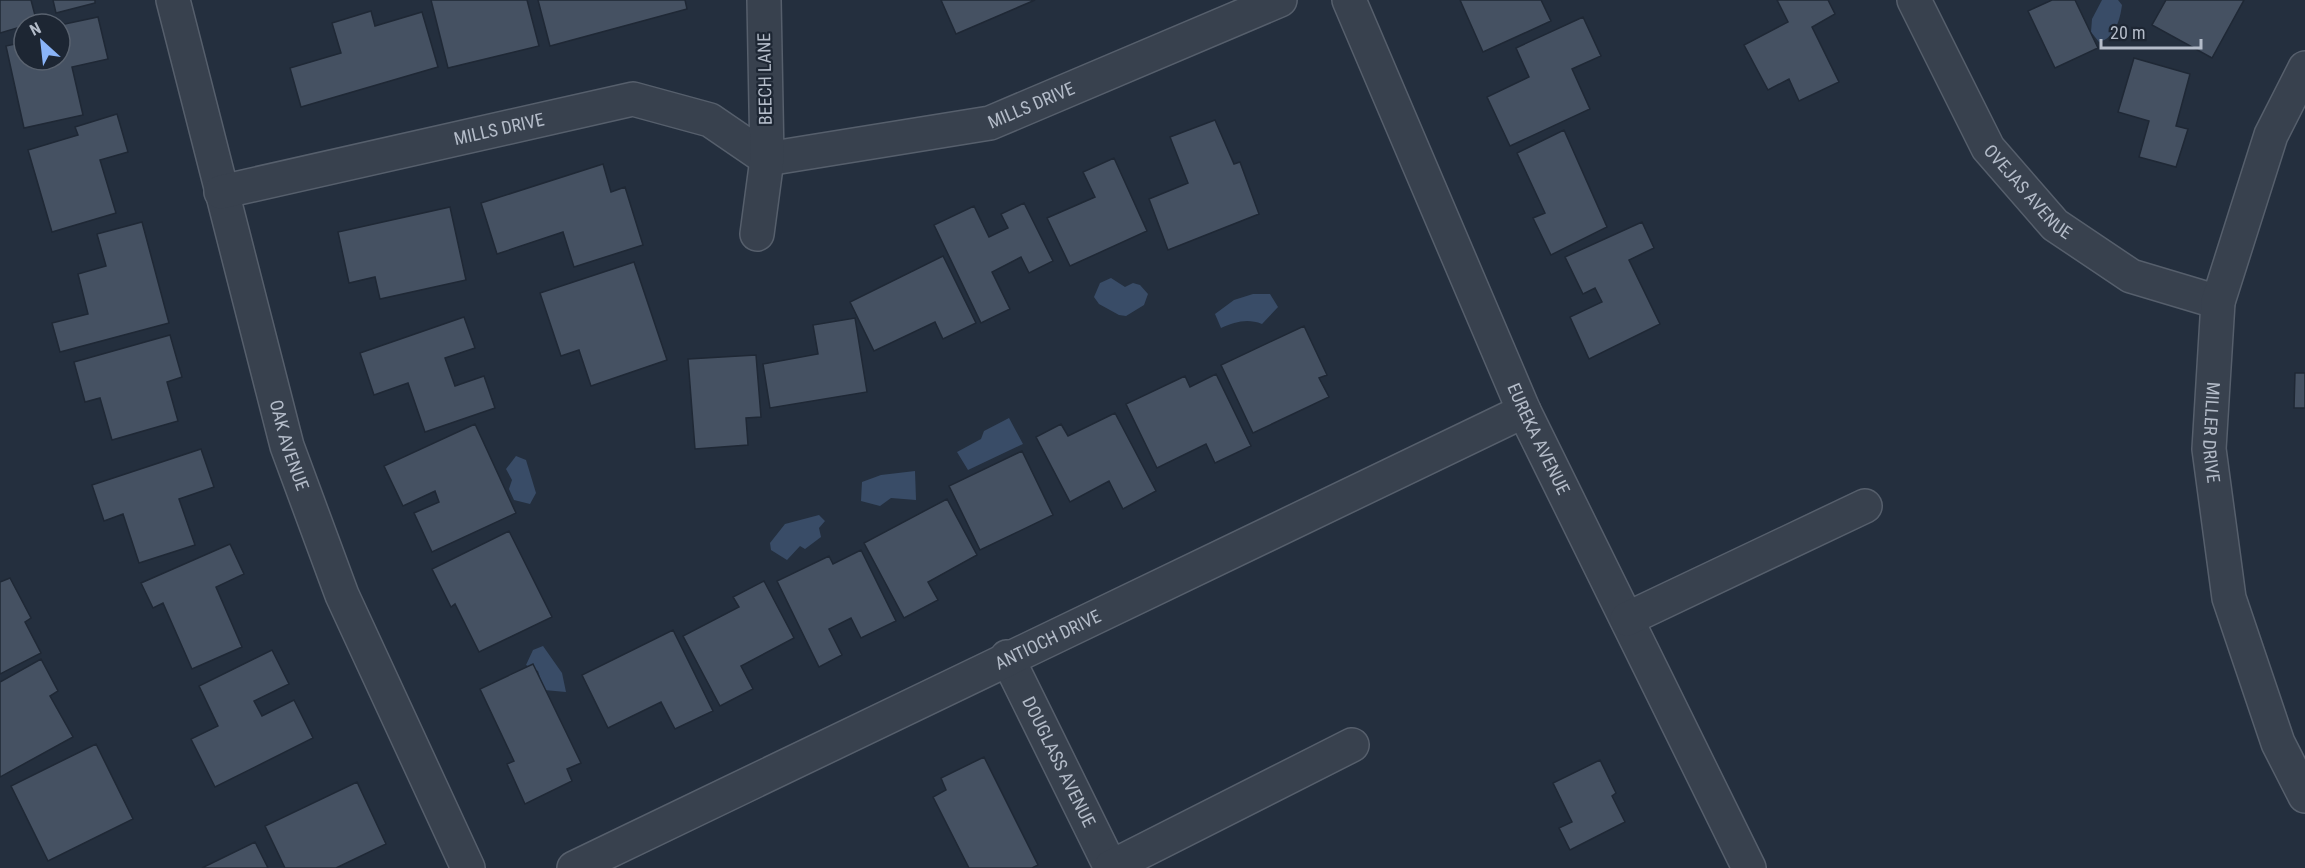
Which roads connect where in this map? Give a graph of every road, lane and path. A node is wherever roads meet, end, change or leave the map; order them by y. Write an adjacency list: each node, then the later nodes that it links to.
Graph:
1 (173, 0): 8 (street, OAK AVENUE)
2 (764, 0): 7 (street, BEECH LANE)
3 (1280, 0): 7 (street, MILLS DRIVE)
4 (1349, 0): 11 (street, EUREKA AVENUE)
5 (1914, 0): 10 (street, OVEJAS AVENUE)
6 (2305, 68): 10 (street, MILLER DRIVE)
7 (767, 159): 8 (street, MILLS DRIVE); 9 (street)
8 (221, 192): 17 (street, OAK AVENUE)
9 (757, 234)
10 (2218, 302): 16 (street, MILLER DRIVE)
11 (1524, 411): 13 (street, EUREKA AVENUE); 14 (street, ANTIOCH DRIVE)
12 (1865, 506): 13 (street)
13 (1627, 619): 20 (street, EUREKA AVENUE)
14 (1007, 657): 18 (street, ANTIOCH DRIVE); 19 (street, DOUGLASS AVENUE)
15 (1352, 745): 19 (street)
16 (2305, 796)
17 (468, 868)
18 (574, 868)
19 (1111, 868)
20 (1749, 868)

